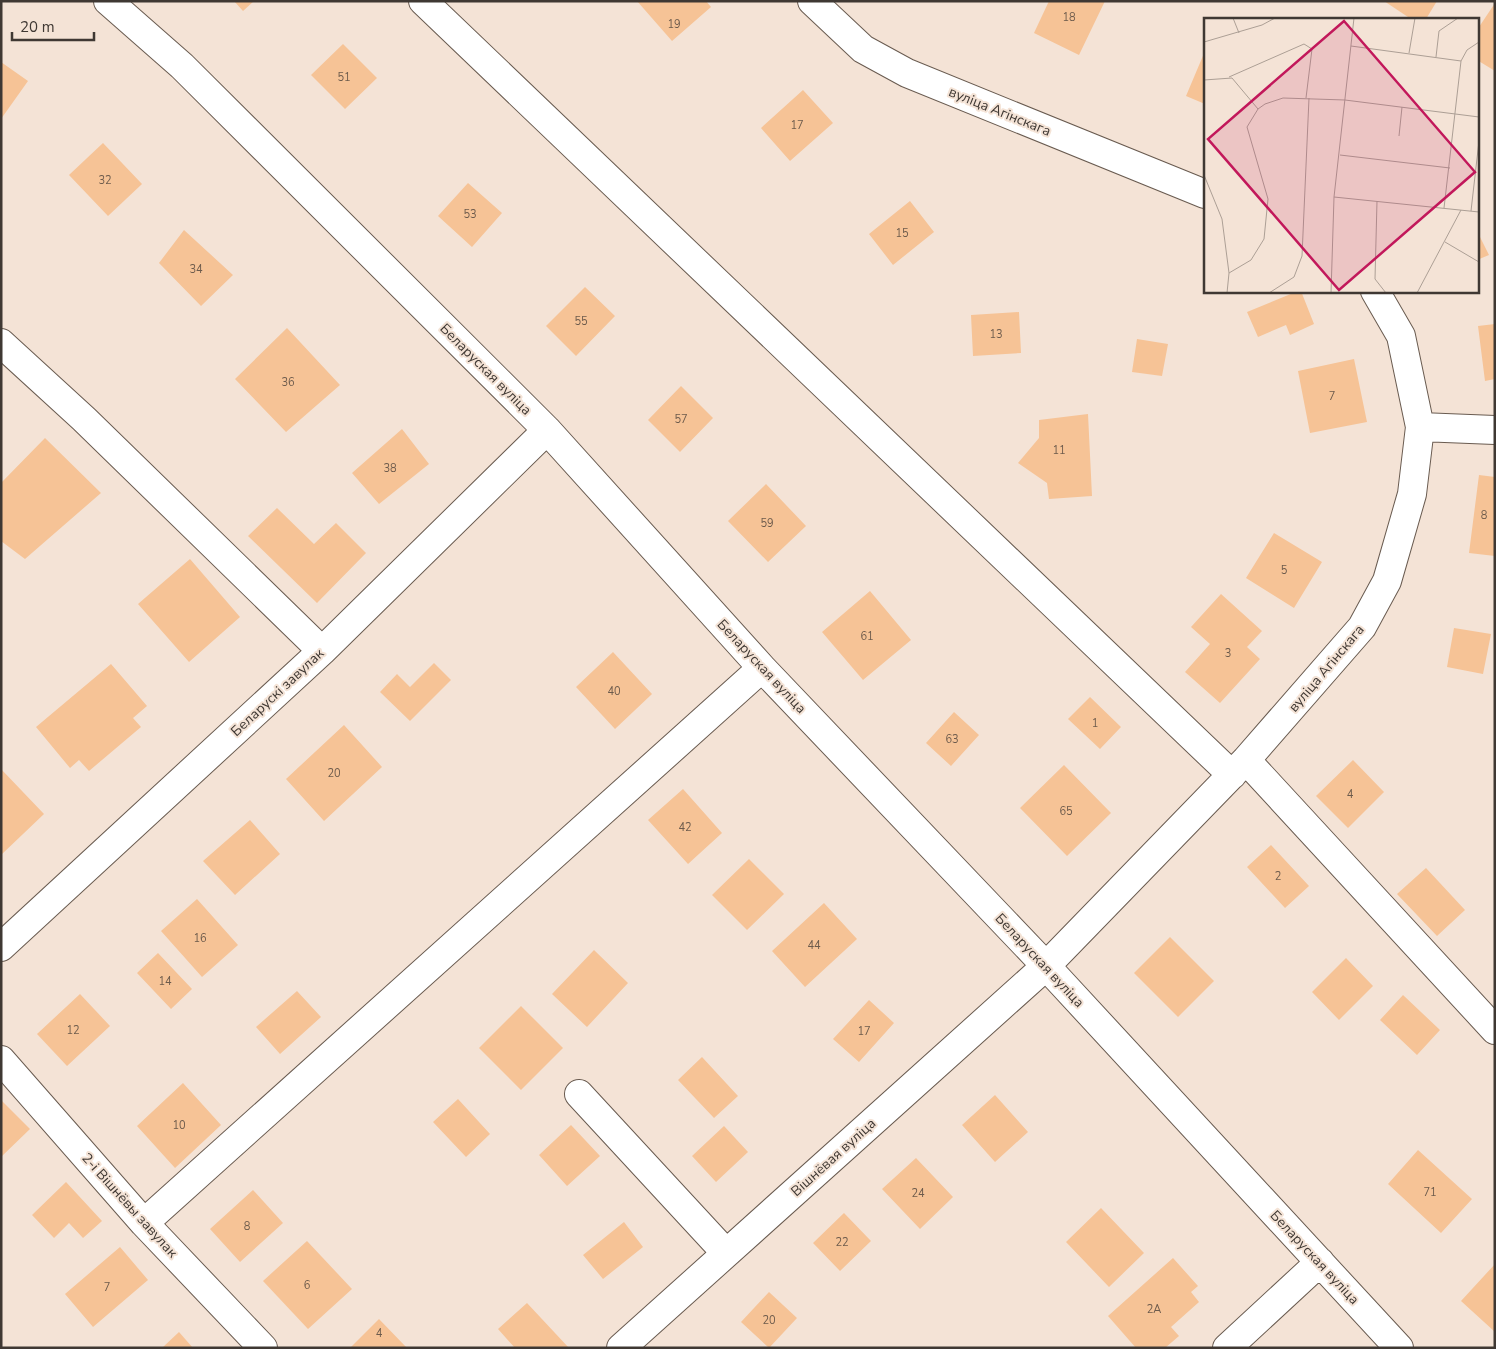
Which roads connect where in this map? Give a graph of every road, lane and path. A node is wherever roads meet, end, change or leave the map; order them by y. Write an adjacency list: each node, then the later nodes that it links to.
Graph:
1 (108, 1): 8 (street, Беларуская вуліца)
2 (422, 1): 12 (street)
3 (812, 1): 4 (street, вуліца Агінскага)
4 (1204, 194)
5 (1377, 292): 7 (street, вуліца Агінскага)
6 (1, 344): 10 (street)
7 (1420, 427): 9 (street); 12 (street, вуліца Агінскага)
8 (546, 430): 10 (street, Беларускі завулак); 11 (street, Беларуская вуліца)
9 (1495, 430)
10 (322, 651): 13 (street, Беларускі завулак)
11 (762, 668): 14 (street, Беларуская вуліца); 18 (street)
12 (1239, 768): 14 (street, вуліца Агінскага); 15 (street)
13 (1, 947)
14 (1046, 966): 19 (street, Вішнёвая вуліца); 20 (street, Беларуская вуліца)
15 (1495, 1030)
16 (1, 1060): 18 (street, 2-і Вішнёвы завулак)
17 (578, 1094): 19 (street)
18 (144, 1223): 21 (street, 2-і Вішнёвы завулак)
19 (726, 1253): 22 (street, Вішнёвая вуліца)
20 (1320, 1262): 23 (street); 24 (street, Беларуская вуліца)
21 (263, 1348)
22 (621, 1348)
23 (1227, 1348)
24 (1399, 1348)

